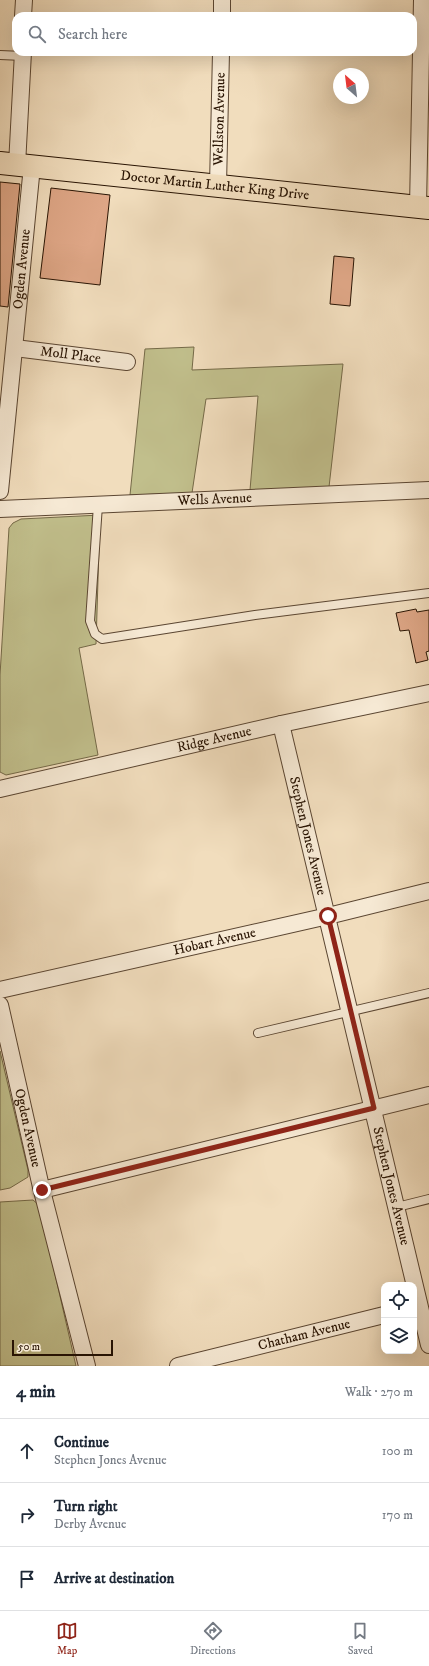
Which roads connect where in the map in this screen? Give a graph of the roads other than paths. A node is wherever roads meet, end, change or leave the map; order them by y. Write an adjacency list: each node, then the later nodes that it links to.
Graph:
1 (24, 0): 4 (street)
2 (222, 0): 5 (street)
3 (422, 0): 10 (street)
4 (23, 12)
5 (222, 12)
6 (12, 54): 7 (lane)
7 (0, 55)
8 (23, 56): 11 (street, Ogden Avenue)
9 (221, 56): 12 (street, Wellston Avenue)
10 (424, 120): 13 (street)
11 (16, 165): 12 (main road, Doctor Martin Luther King Drive); 14 (street, Ogden Avenue)
12 (218, 186): 13 (main road, Doctor Martin Luther King Drive)
13 (424, 207)
14 (15, 348): 15 (street, Moll Place); 17 (street, Ogden Avenue)
15 (127, 362)
16 (429, 490): 18 (street, Wells Avenue)
17 (0, 492)
18 (98, 505): 19 (street, Wells Avenue); 20 (lane)
19 (0, 508)
20 (429, 593)
21 (429, 693): 22 (street, Ridge Avenue)
22 (281, 724): 23 (street, Ridge Avenue); 25 (street, Stephen Jones Avenue)
23 (0, 790)
24 (429, 891): 25 (street, Hobart Avenue)
25 (328, 916): 26 (street, Hobart Avenue); 29 (street, Stephen Jones Avenue)
26 (0, 990)
27 (429, 993): 29 (lane)
28 (0, 1005): 33 (street, Ogden Avenue)
29 (351, 1012): 30 (lane); 32 (street, Stephen Jones Avenue)
30 (258, 1032)
31 (429, 1095): 32 (street)
32 (374, 1108): 33 (street); 35 (street, Stephen Jones Avenue)
33 (42, 1190): 39 (street, Ogden Avenue)
34 (429, 1199): 35 (lane)
35 (397, 1207): 36 (street, Stephen Jones Avenue)
36 (421, 1306): 38 (street, Stephen Jones Avenue)
37 (381, 1316): 40 (street, Chatham Avenue)
38 (429, 1345)
39 (86, 1366)
40 (178, 1366)

